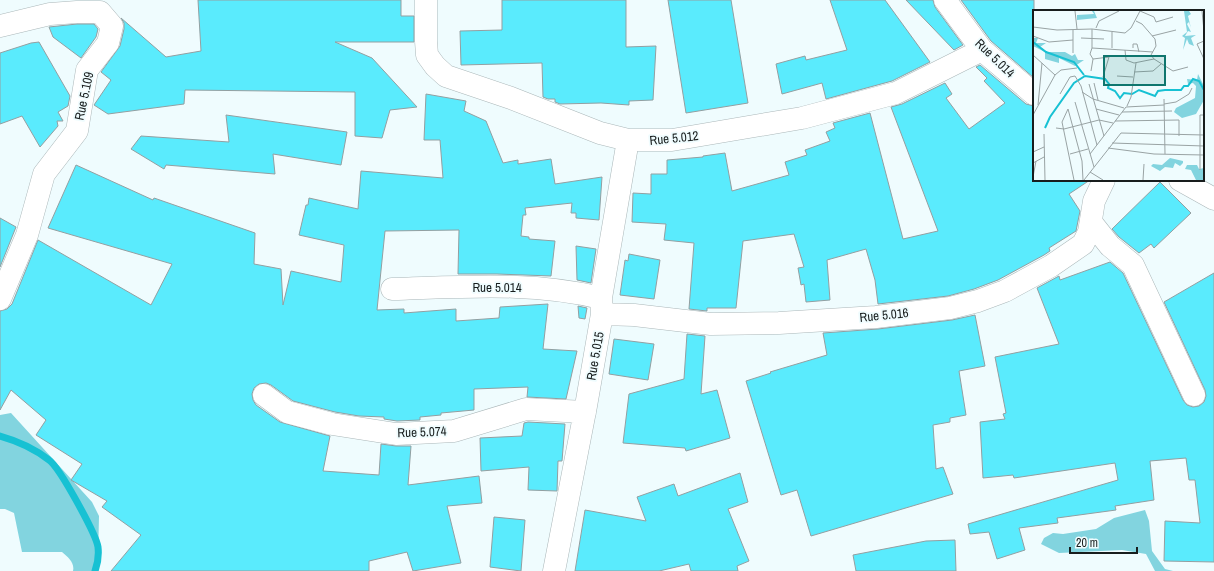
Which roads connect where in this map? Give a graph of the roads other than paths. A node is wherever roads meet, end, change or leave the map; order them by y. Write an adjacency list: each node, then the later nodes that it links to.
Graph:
1 (426, 0): 6 (street, Rue 5.012)
2 (945, 0): 4 (street, Rue 5.014)
3 (0, 26): 12 (street, Rue 5.109)
4 (982, 50): 5 (street, Rue 5.014); 6 (street, Rue 5.012)
5 (1033, 93)
6 (628, 140): 13 (street, Rue 5.015)
7 (1104, 181): 10 (street, Rue 5.016)
8 (1182, 181): 9 (street)
9 (1214, 199)
10 (1090, 222): 13 (street, Rue 5.016); 15 (street)
11 (392, 289): 13 (street, Rue 5.014)
12 (0, 299)
13 (601, 306): 16 (street, Rue 5.015)
14 (264, 395): 16 (street, Rue 5.074)
15 (1194, 395)
16 (585, 412): 17 (street, Rue 5.015)
17 (554, 571)

